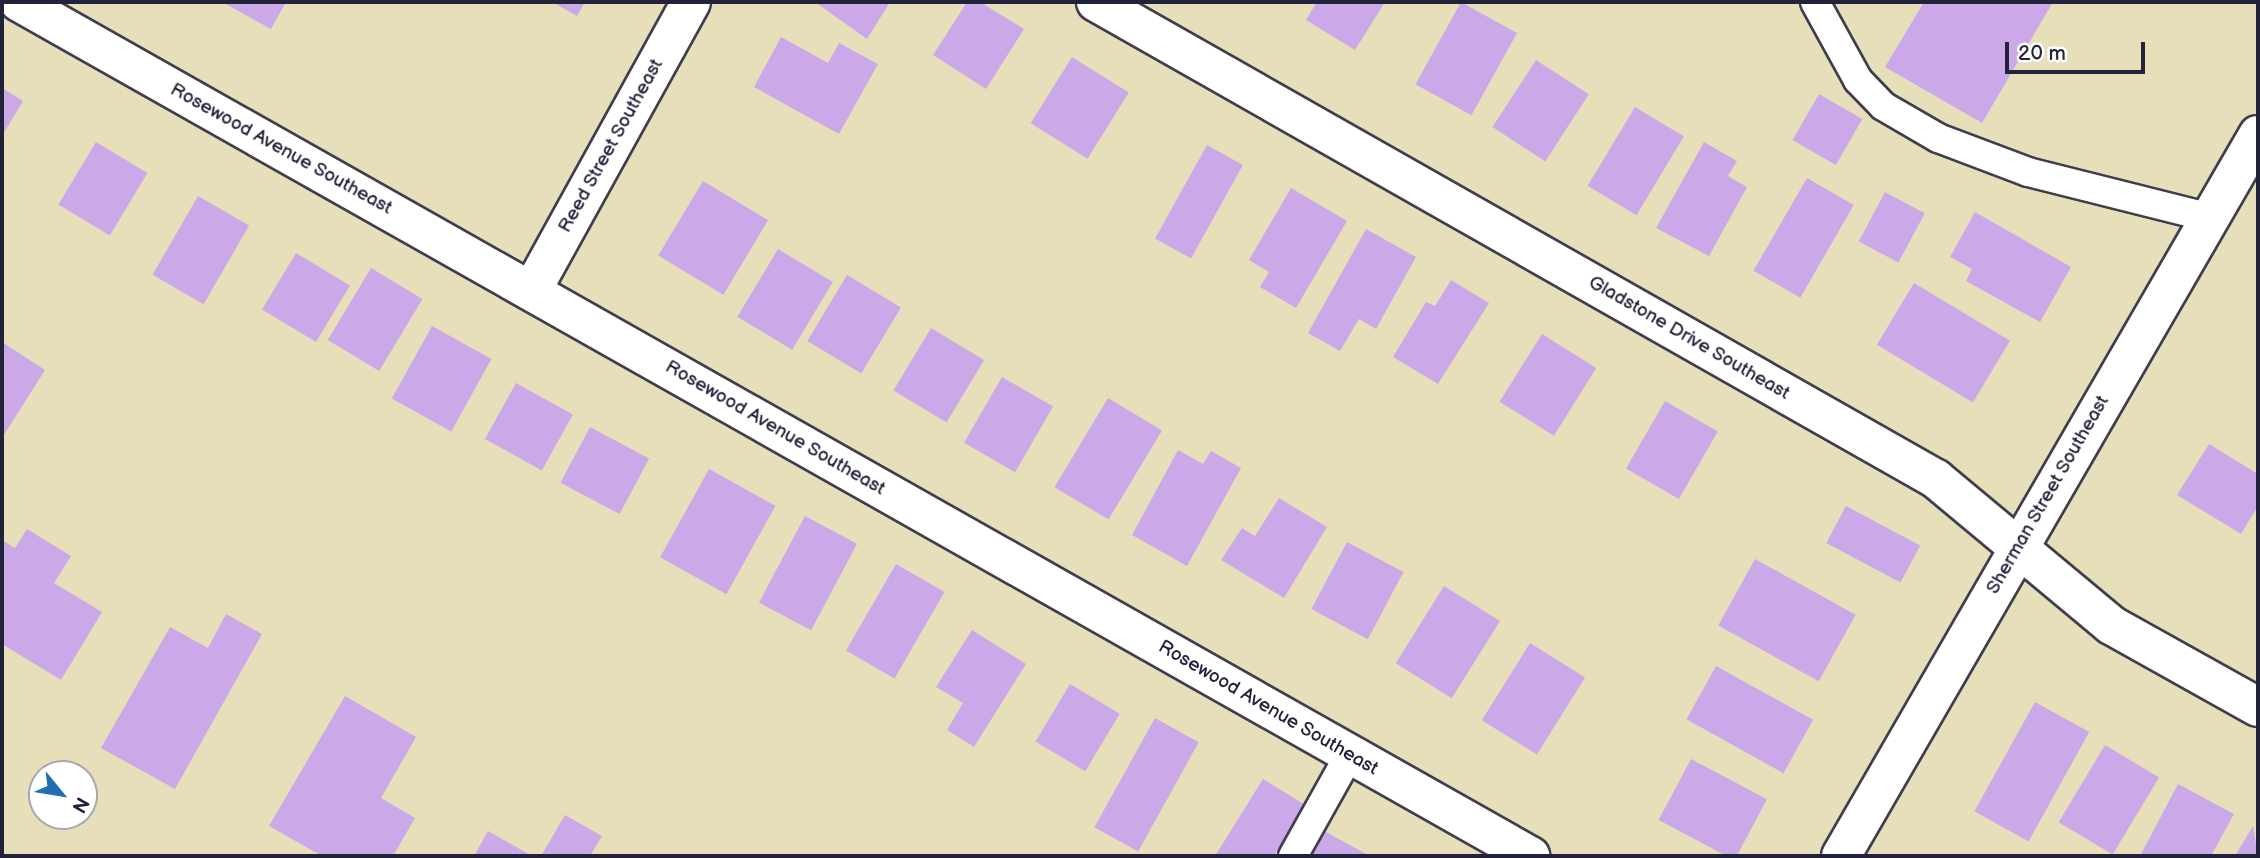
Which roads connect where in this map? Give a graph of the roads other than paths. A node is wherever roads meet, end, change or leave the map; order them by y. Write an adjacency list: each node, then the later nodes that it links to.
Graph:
1 (19, 2): 7 (street, Rosewood Avenue Southeast)
2 (691, 2): 7 (street, Reed Street Southeast)
3 (1096, 2): 8 (street, Gladstone Drive Southeast)
4 (1815, 2): 6 (lane)
5 (2258, 135): 6 (street, Sherman Street Southeast)
6 (2211, 218): 8 (street, Sherman Street Southeast)
7 (532, 290): 10 (street, Rosewood Avenue Southeast)
8 (2018, 544): 9 (street, Gladstone Drive Southeast); 13 (street, Sherman Street Southeast)
9 (2258, 707)
10 (1350, 754): 11 (lane); 12 (street, Rosewood Avenue Southeast)
11 (1293, 856)
12 (1530, 856)
13 (1841, 856)

